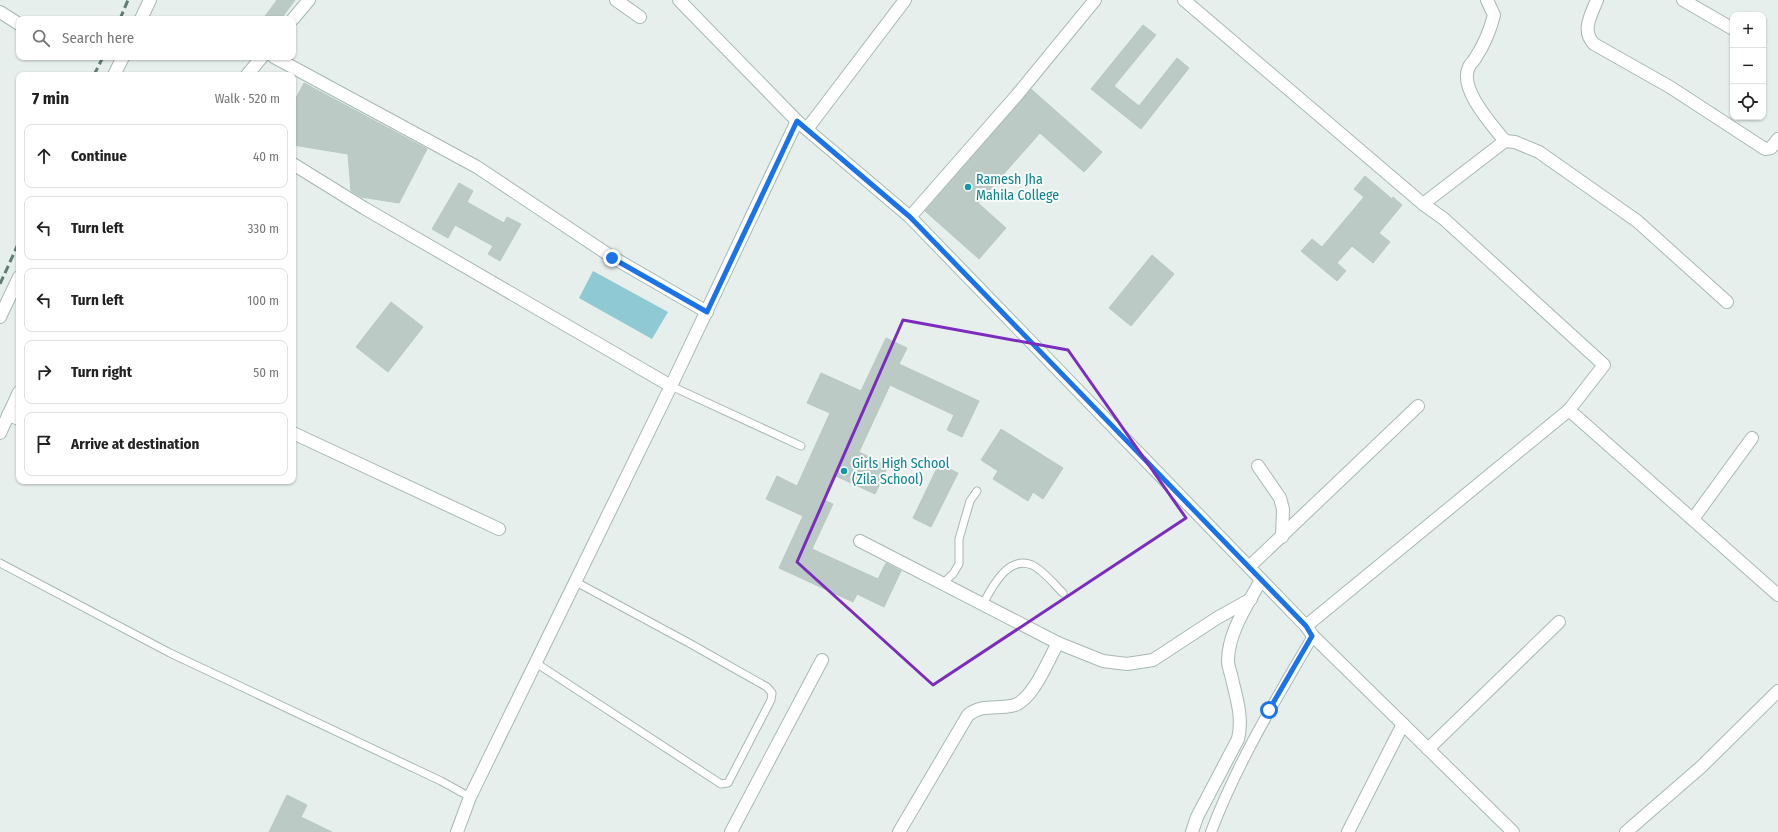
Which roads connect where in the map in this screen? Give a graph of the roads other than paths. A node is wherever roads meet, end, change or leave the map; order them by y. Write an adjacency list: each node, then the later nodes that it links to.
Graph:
1 (150, 0): 12 (street)
2 (309, 0): 13 (street)
3 (616, 0): 14 (street)
4 (905, 0): 23 (street)
5 (1095, 0): 28 (street)
6 (1184, 0): 27 (street)
7 (1487, 0): 25 (street)
8 (1597, 0): 24 (street)
9 (1683, 0): 16 (street)
10 (681, 1): 22 (street)
11 (0, 12): 15 (street)
12 (142, 16)
13 (296, 16)
14 (640, 17)
15 (16, 22)
16 (1730, 27)
17 (122, 60): 20 (street)
18 (260, 60): 21 (street)
19 (280, 60): 31 (street)
20 (116, 72)
21 (250, 72)
22 (797, 121): 23 (street); 31 (street)
23 (807, 129): 28 (street)
24 (1778, 139)
25 (1505, 141): 27 (street); 30 (street)
26 (296, 166): 33 (street)
27 (1423, 204): 36 (street)
28 (910, 217): 49 (street)
29 (16, 283): 32 (street)
30 (1727, 302)
31 (707, 312): 33 (street)
32 (0, 317)
33 (672, 386): 41 (lane); 51 (street)
34 (1418, 406): 46 (street)
35 (16, 407): 37 (street)
36 (1569, 410): 44 (street); 58 (street)
37 (14, 417): 38 (street)
38 (0, 433)
39 (296, 434): 45 (street)
40 (1752, 438): 44 (street)
41 (801, 446)
42 (1258, 466): 46 (street)
43 (977, 491): 52 (lane)
44 (1693, 519): 54 (street)
45 (499, 529)
46 (1282, 537): 49 (street)
47 (860, 541): 52 (street)
48 (0, 563): 65 (lane)
49 (1249, 567): 50 (street)
50 (1261, 580): 55 (street); 58 (street)
51 (576, 582): 61 (street); 61 (lane)
52 (942, 583): 56 (street)
53 (1063, 592): 56 (lane)
54 (1778, 595)
55 (1251, 599): 59 (street); 70 (street)
56 (983, 604): 59 (street)
57 (1559, 622): 64 (street)
58 (1309, 631): 63 (street); 71 (street)
59 (1058, 643): 69 (street)
60 (822, 660): 68 (street)
61 (536, 663): 65 (street)
62 (1778, 691): 73 (street)
63 (1403, 724): 64 (street); 72 (street)
64 (1428, 749): 66 (street)
65 (470, 797): 67 (street)
66 (1509, 830)
67 (457, 832)
68 (731, 832)
69 (899, 832)
70 (1192, 832)
71 (1211, 832)
72 (1348, 832)
73 (1626, 832)

